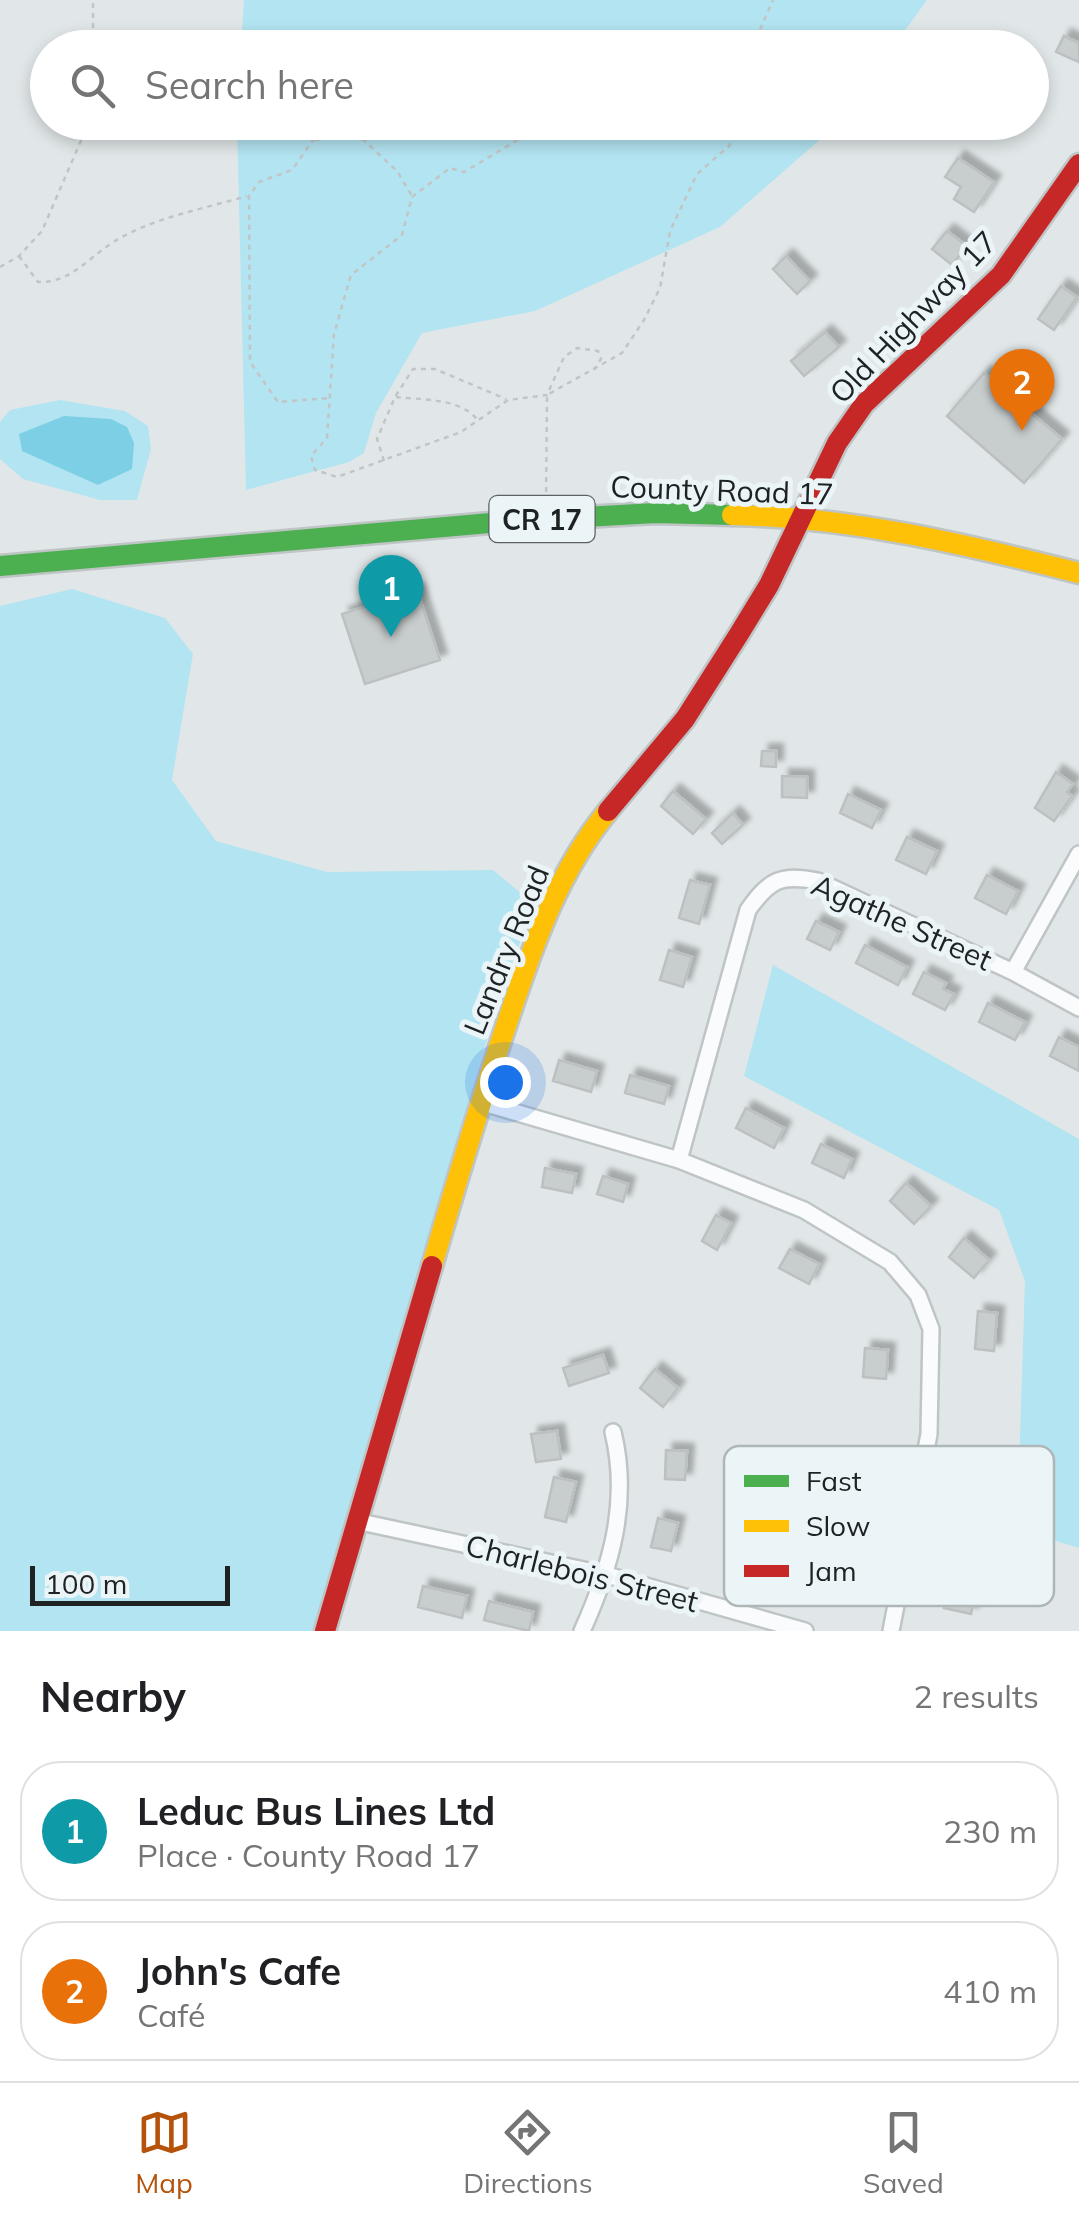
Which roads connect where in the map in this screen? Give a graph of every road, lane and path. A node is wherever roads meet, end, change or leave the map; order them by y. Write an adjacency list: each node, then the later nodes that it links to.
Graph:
1 (93, 0): 3 (path)
2 (773, 0): 4 (path)
3 (93, 30)
4 (760, 30)
5 (82, 140): 13 (path)
6 (315, 140): 11 (path)
7 (364, 140): 12 (path)
8 (518, 140): 12 (path)
9 (731, 140): 15 (path)
10 (1079, 164): 22 (main road, Old Highway 17)
11 (249, 196): 13 (path); 18 (path)
12 (412, 197): 18 (path)
13 (20, 256): 14 (path)
14 (0, 267)
15 (594, 370): 16 (path); 16 (path)
16 (547, 395): 19 (path); 23 (path)
17 (395, 397): 19 (path); 20 (path); 21 (path)
18 (330, 398): 21 (path)
19 (508, 400): 20 (path)
20 (478, 420): 21 (path)
21 (384, 462)
22 (800, 516): 23 (main road, County Road 17 / CR 17); 25 (main road, County Road 17 / CR 17); 29 (main road, Landry Road)
23 (546, 519): 24 (main road, County Road 17 / CR 17)
24 (0, 566)
25 (1079, 573)
26 (1079, 854): 27 (street)
27 (1013, 972): 28 (street, Agathe Street); 30 (street, Agathe Street)
28 (1079, 1008)
29 (480, 1102): 30 (street); 33 (main road, Landry Road)
30 (679, 1160): 32 (street)
31 (613, 1432): 34 (street)
32 (927, 1446)
33 (356, 1521): 34 (street, Charlebois Street); 36 (main road, Landry Road)
34 (607, 1576): 37 (street); 38 (street, Charlebois Street)
35 (896, 1606): 39 (street)
36 (325, 1631)
37 (582, 1631)
38 (806, 1631)
39 (891, 1631)

